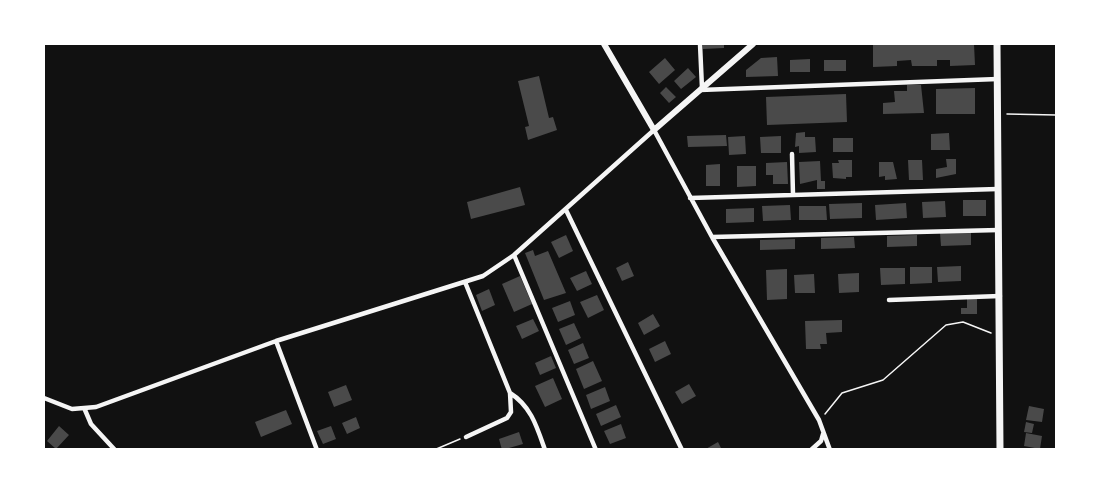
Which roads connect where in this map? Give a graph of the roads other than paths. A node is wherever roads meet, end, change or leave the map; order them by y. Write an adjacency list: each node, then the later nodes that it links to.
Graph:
1 (604, 44): 7 (street)
2 (700, 44): 6 (street)
3 (753, 44): 6 (street)
4 (997, 44): 5 (main road)
5 (998, 79): 6 (street); 9 (main road)
6 (701, 89): 7 (street)
7 (654, 130): 11 (street); 12 (street)
8 (792, 154): 10 (street)
9 (998, 189): 10 (street); 13 (main road)
10 (794, 195): 11 (street)
11 (690, 198): 14 (street)
12 (566, 210): 15 (street); 29 (street)
13 (999, 230): 14 (street); 17 (main road)
14 (712, 237): 23 (street)
15 (514, 255): 16 (street); 28 (street)
16 (465, 282): 19 (street); 20 (street)
17 (1000, 296): 18 (street); 32 (main road)
18 (889, 300)
19 (276, 341): 22 (street); 26 (street)
20 (510, 393): 24 (street); 27 (street)
21 (44, 398): 22 (street)
22 (85, 410): 25 (street)
23 (822, 434): 30 (street); 31 (street)
24 (466, 437)
25 (115, 450)
26 (317, 450)
27 (545, 450)
28 (596, 450)
29 (682, 450)
30 (811, 450)
31 (830, 450)
32 (1000, 450)

